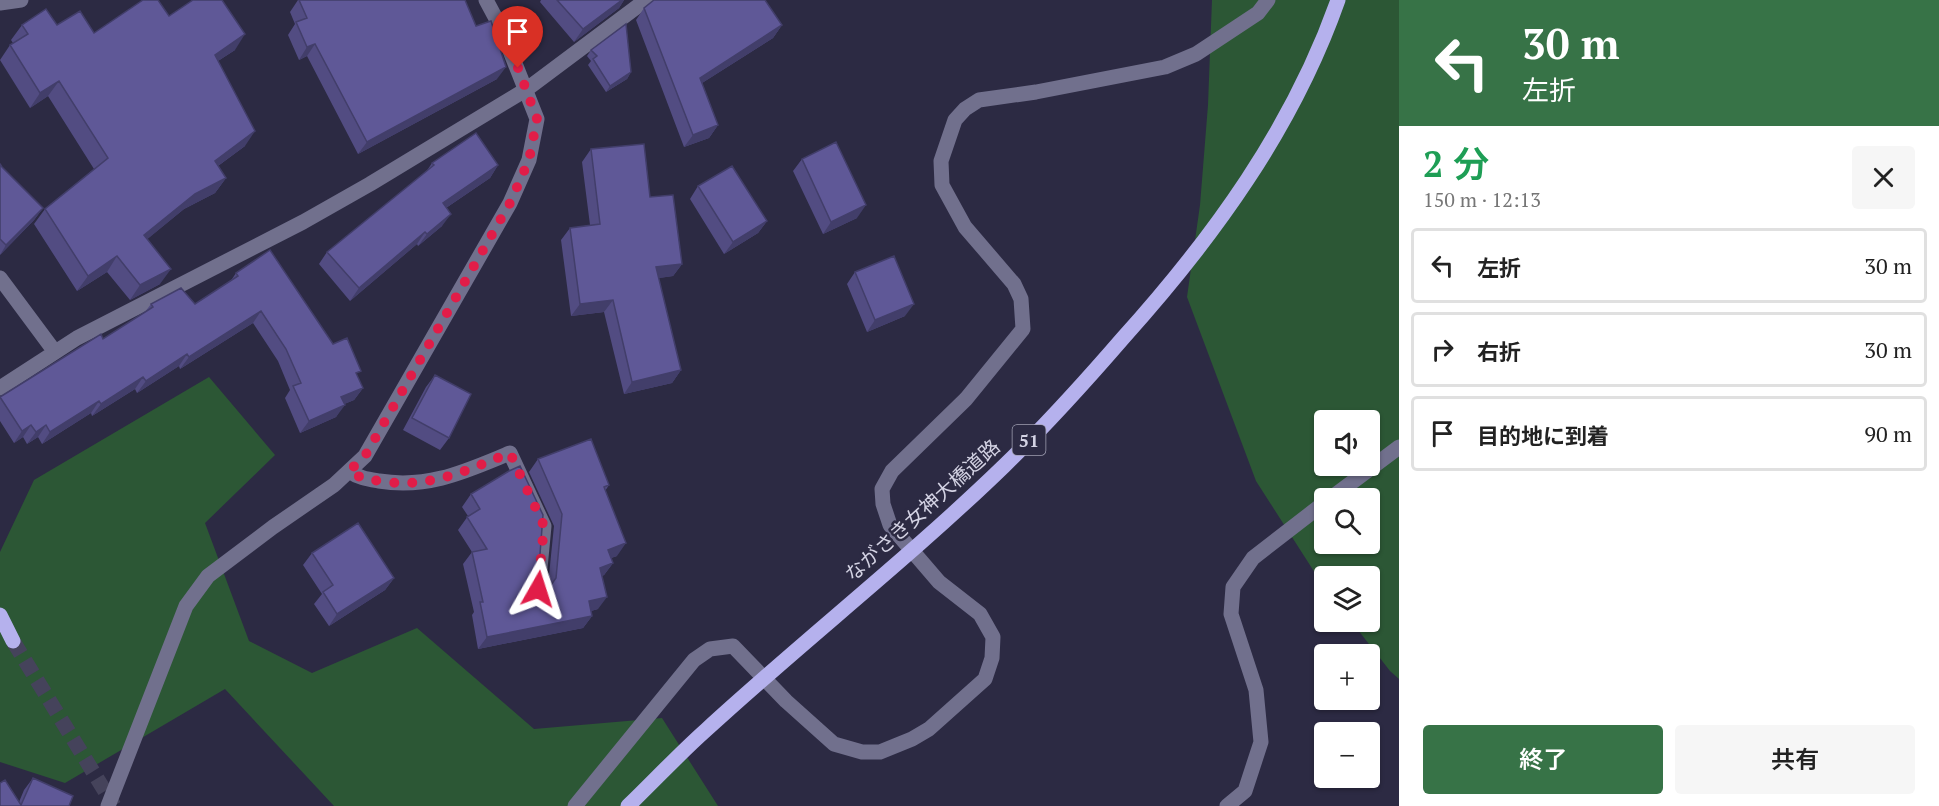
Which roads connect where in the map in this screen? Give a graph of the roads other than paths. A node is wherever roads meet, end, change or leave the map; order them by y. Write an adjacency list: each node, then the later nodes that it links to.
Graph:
1 (21, 0): 6 (street)
2 (486, 0): 7 (street)
3 (646, 0): 7 (street)
4 (1268, 0): 19 (street)
5 (1338, 0): 20 (main road, ながさき女神大橋道路 / 51, bridge)
6 (0, 3)
7 (527, 89): 9 (street); 12 (street)
8 (0, 278): 9 (street)
9 (55, 352): 10 (street)
10 (0, 388)
11 (1399, 447): 13 (street)
12 (349, 471): 15 (street); 18 (street)
13 (1344, 488)
14 (1314, 511): 21 (street)
15 (538, 589)
16 (0, 615): 17 (main road)
17 (13, 641)
18 (108, 806)
19 (575, 806)
20 (628, 806)
21 (1227, 806)

